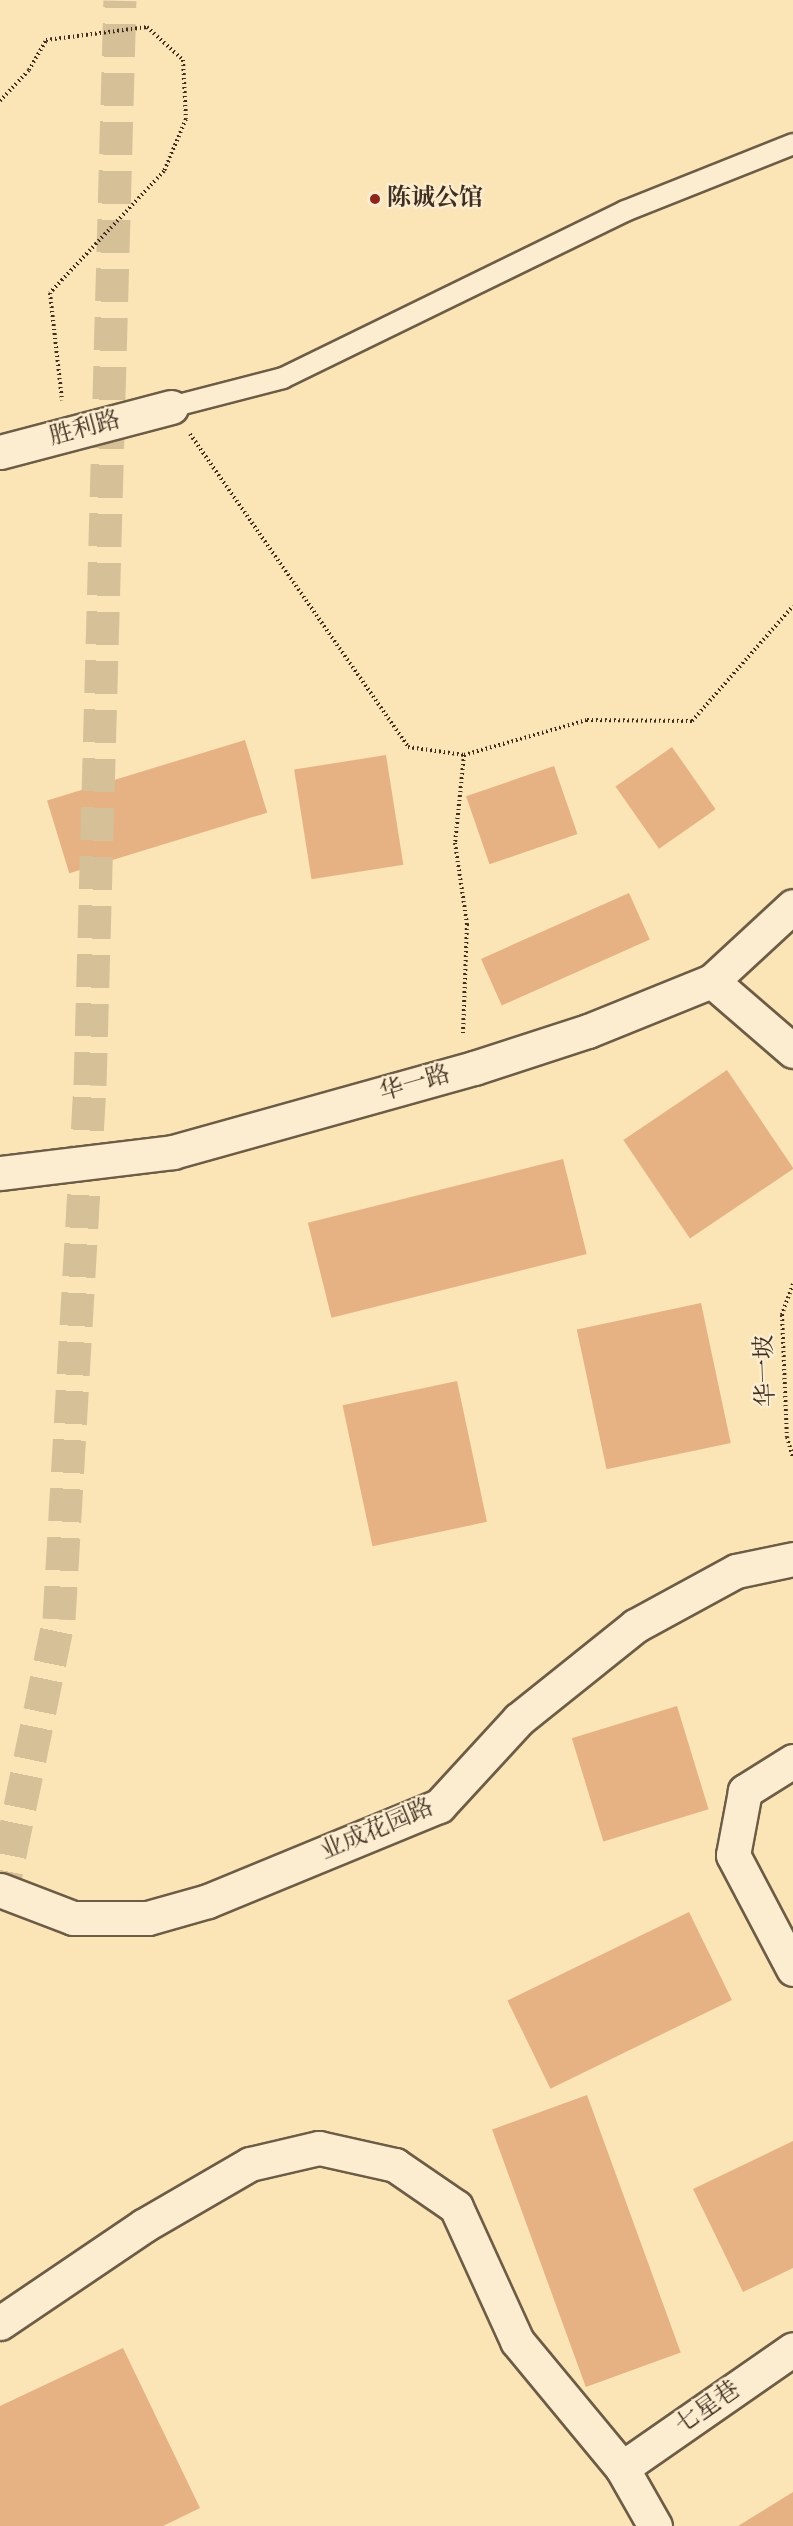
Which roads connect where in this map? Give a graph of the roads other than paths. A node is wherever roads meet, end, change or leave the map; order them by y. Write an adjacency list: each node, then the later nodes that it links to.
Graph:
1 (793, 144): 2 (lane)
2 (171, 406): 3 (street, 胜利路)
3 (0, 452)
4 (793, 906): 5 (street, 华一路)
5 (712, 981): 6 (street); 7 (street, 华一路)
6 (793, 1051)
7 (0, 1173)
8 (793, 1559): 10 (street, 业成花园路)
9 (793, 1761): 11 (street)
10 (0, 1890)
11 (793, 1969)
12 (0, 2323): 14 (street)
13 (793, 2349): 14 (street, 七星巷)
14 (622, 2468): 15 (street)
15 (655, 2526)

